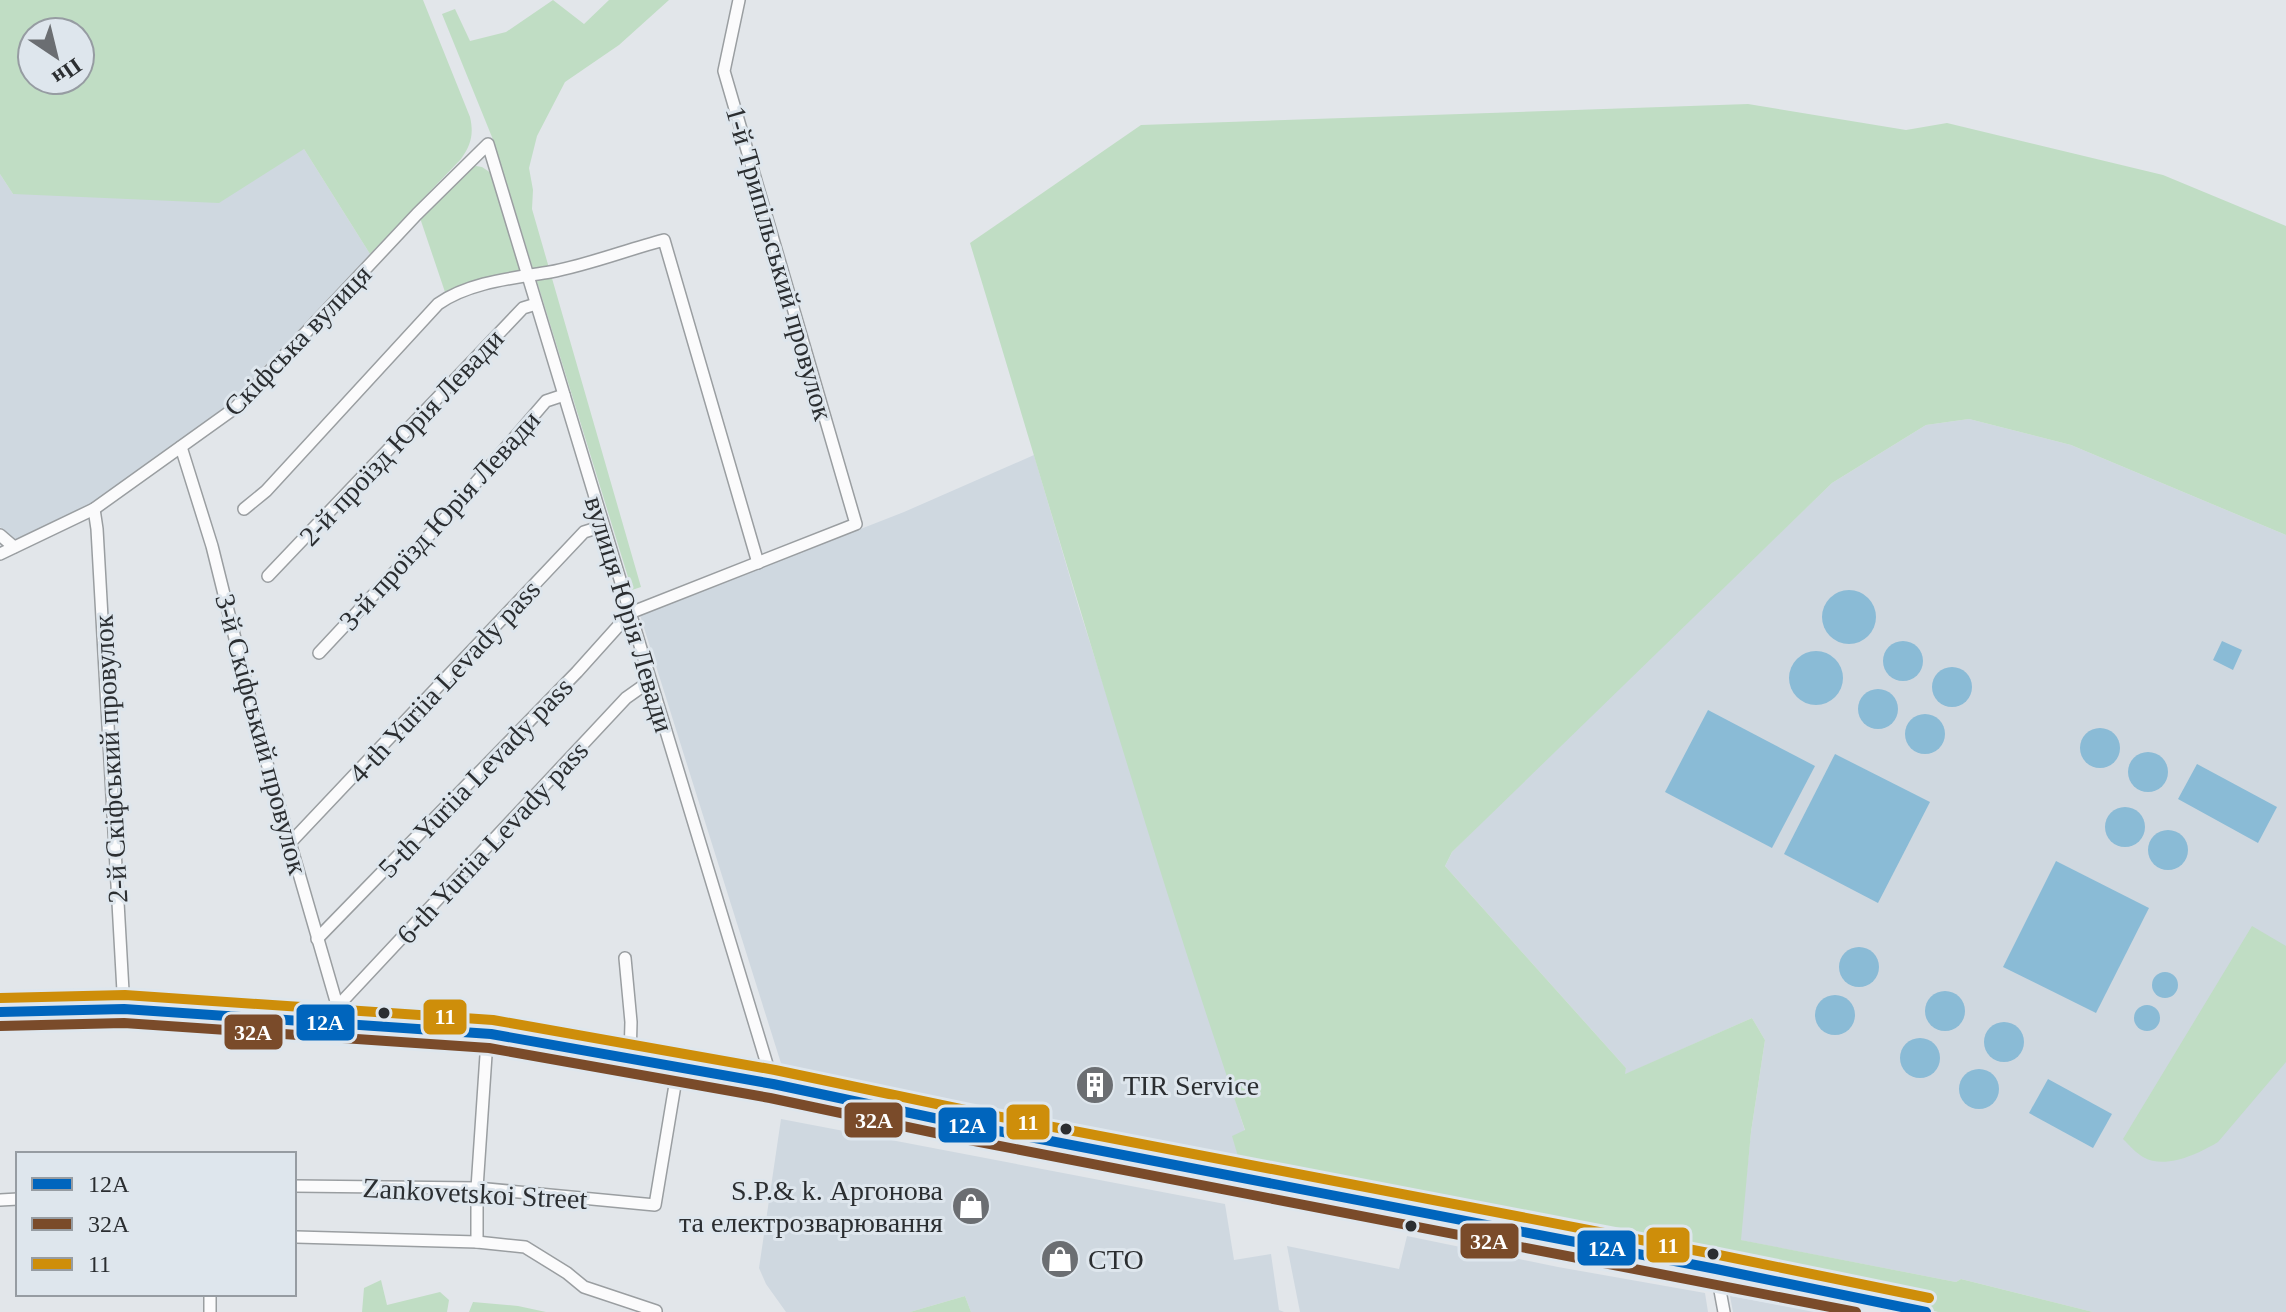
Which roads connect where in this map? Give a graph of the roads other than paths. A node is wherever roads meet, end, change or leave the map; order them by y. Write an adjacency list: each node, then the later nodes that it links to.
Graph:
1 (739, 0): 13 (street, 1-й Трипільський провулок)
2 (488, 144): 3 (street, вулиця Юрія Левади); 6 (street, Скіфська вулиця)
3 (527, 274): 4 (street, вулиця Юрія Левади); 8 (street); 13 (street)
4 (536, 304): 5 (street, вулиця Юрія Левади); 14 (street, 2-й проїзд Юрія Левади)
5 (564, 395): 9 (street, вулиця Юрія Левади); 16 (street, 3-й проїзд Юрія Левади)
6 (181, 447): 7 (street, Скіфська вулиця); 18 (street, 3-й Скіфський провулок)
7 (94, 509): 11 (street, Скіфська вулиця); 22 (street, 2-й Скіфський провулок)
8 (244, 509)
9 (603, 526): 15 (street, вулиця Юрія Левади); 18 (street, 4-th Yuriia Levady pass)
10 (0, 535): 11 (street)
11 (14, 547): 12 (street, Скіфська вулиця)
12 (0, 554)
13 (758, 563): 15 (street)
14 (268, 576)
15 (630, 613): 17 (street, вулиця Юрія Левади); 19 (street, 5-th Yuriia Levady pass)
16 (319, 653)
17 (650, 681): 21 (street, 6-th Yuriia Levady pass); 28 (street, вулиця Юрія Левади)
18 (290, 843): 19 (street, 3-й Скіфський провулок)
19 (317, 939): 21 (street, 3-й Скіфський провулок)
20 (625, 958): 26 (street)
21 (337, 1007): 24 (street, 3-й Скіфський провулок)
22 (124, 1009): 23 (street); 24 (street)
23 (0, 1012)
24 (342, 1022): 25 (street)
25 (491, 1034): 26 (street); 30 (street)
26 (630, 1059): 27 (street)
27 (678, 1067): 28 (street); 30 (street, Zankovetskoi Street)
28 (773, 1084): 33 (street)
29 (296, 1186): 30 (street, Zankovetskoi Street)
30 (477, 1188): 32 (street)
31 (296, 1237): 32 (street)
32 (477, 1242): 34 (street)
33 (1716, 1269): 35 (street); 36 (street)
34 (656, 1311)
35 (1724, 1312)
36 (1926, 1312)

